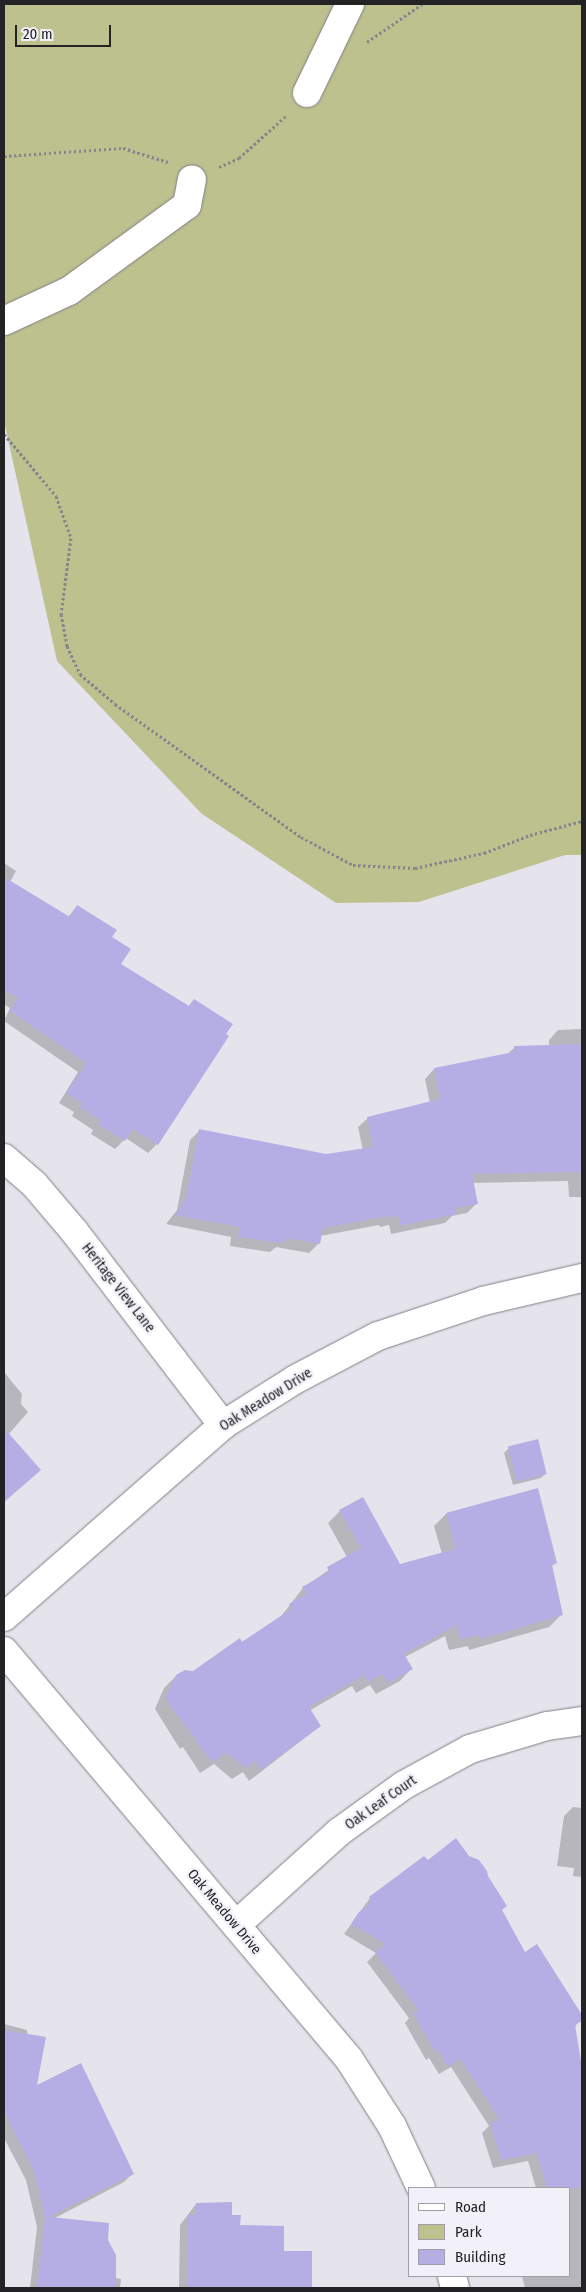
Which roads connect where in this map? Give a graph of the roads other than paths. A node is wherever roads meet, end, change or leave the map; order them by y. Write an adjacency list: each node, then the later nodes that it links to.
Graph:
1 (350, 4): 2 (street)
2 (307, 93)
3 (192, 179): 4 (street)
4 (4, 321)
5 (4, 1158): 7 (street, Heritage View Lane)
6 (582, 1278): 7 (street, Oak Meadow Drive)
7 (223, 1425): 8 (street, Oak Meadow Drive)
8 (4, 1617)
9 (4, 1651): 11 (street, Oak Meadow Drive)
10 (582, 1721): 11 (street, Oak Leaf Court)
11 (236, 1926): 12 (street, Oak Meadow Drive)
12 (421, 2187)

